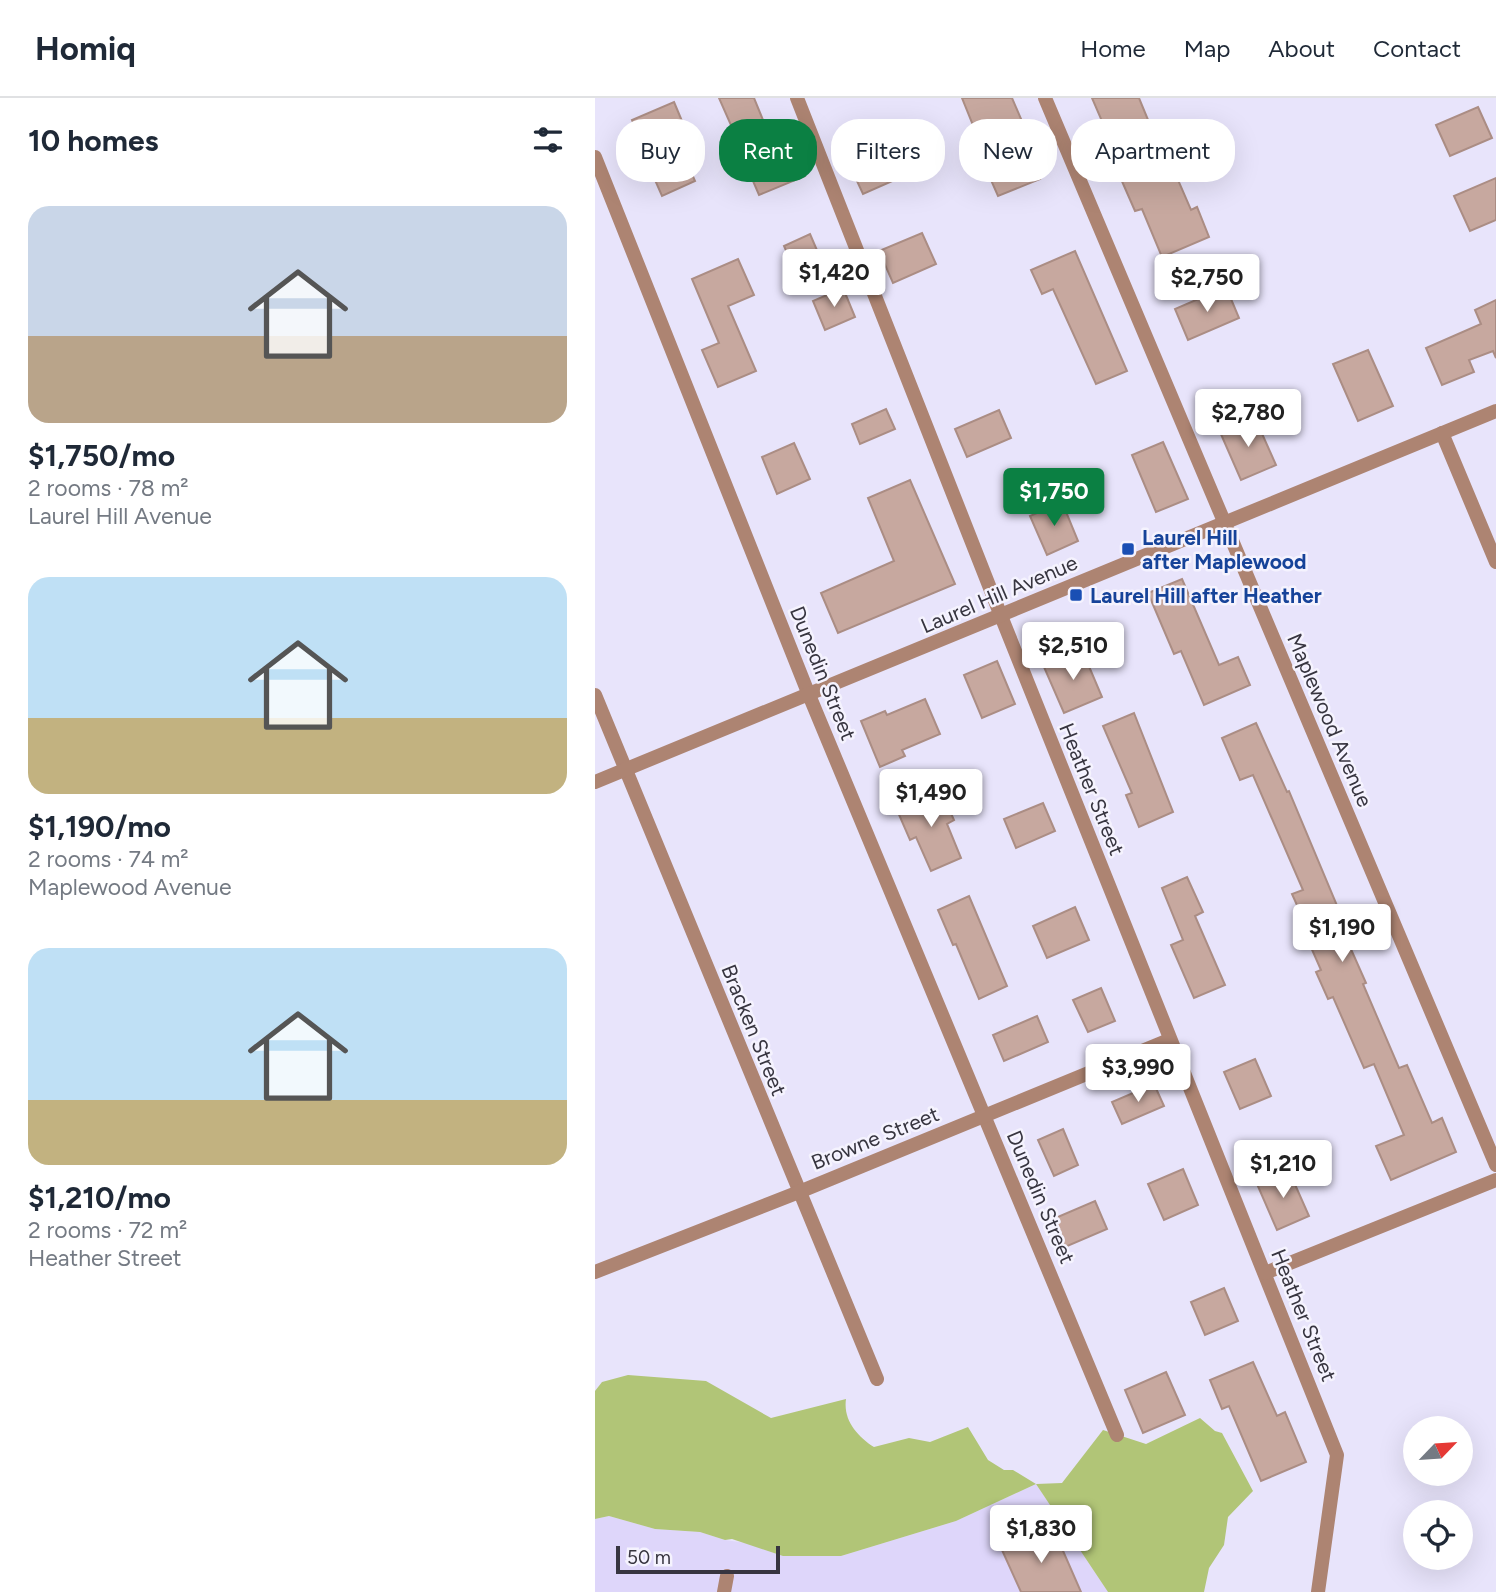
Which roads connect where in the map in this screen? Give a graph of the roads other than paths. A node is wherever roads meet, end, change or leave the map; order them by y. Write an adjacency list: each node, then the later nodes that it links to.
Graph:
1 (797, 98): 8 (street, Heather Street)
2 (1045, 98): 6 (street, Maplewood Avenue)
3 (595, 157): 10 (street, Dunedin Street)
4 (1496, 411): 5 (street, Laurel Hill Avenue)
5 (1442, 433): 6 (street, Laurel Hill Avenue); 7 (street)
6 (1224, 523): 8 (street, Laurel Hill Avenue); 15 (street, Maplewood Avenue)
7 (1496, 562)
8 (1001, 616): 10 (street, Laurel Hill Avenue); 13 (street, Heather Street)
9 (595, 695): 11 (street, Bracken Street)
10 (809, 695): 11 (street, Laurel Hill Avenue); 14 (street, Dunedin Street)
11 (624, 770): 12 (street, Laurel Hill Avenue); 17 (street, Bracken Street)
12 (595, 782)
13 (1170, 1040): 14 (street, Browne Street); 19 (street, Heather Street)
14 (984, 1116): 17 (street, Browne Street); 21 (street, Dunedin Street)
15 (1496, 1165)
16 (1496, 1180): 19 (street)
17 (799, 1192): 18 (street, Browne Street); 20 (street, Bracken Street)
18 (595, 1272)
19 (1265, 1273): 24 (street, Heather Street)
20 (877, 1379)
21 (1117, 1435)
22 (727, 1576): 23 (street)
23 (725, 1592)
24 (1318, 1592)

